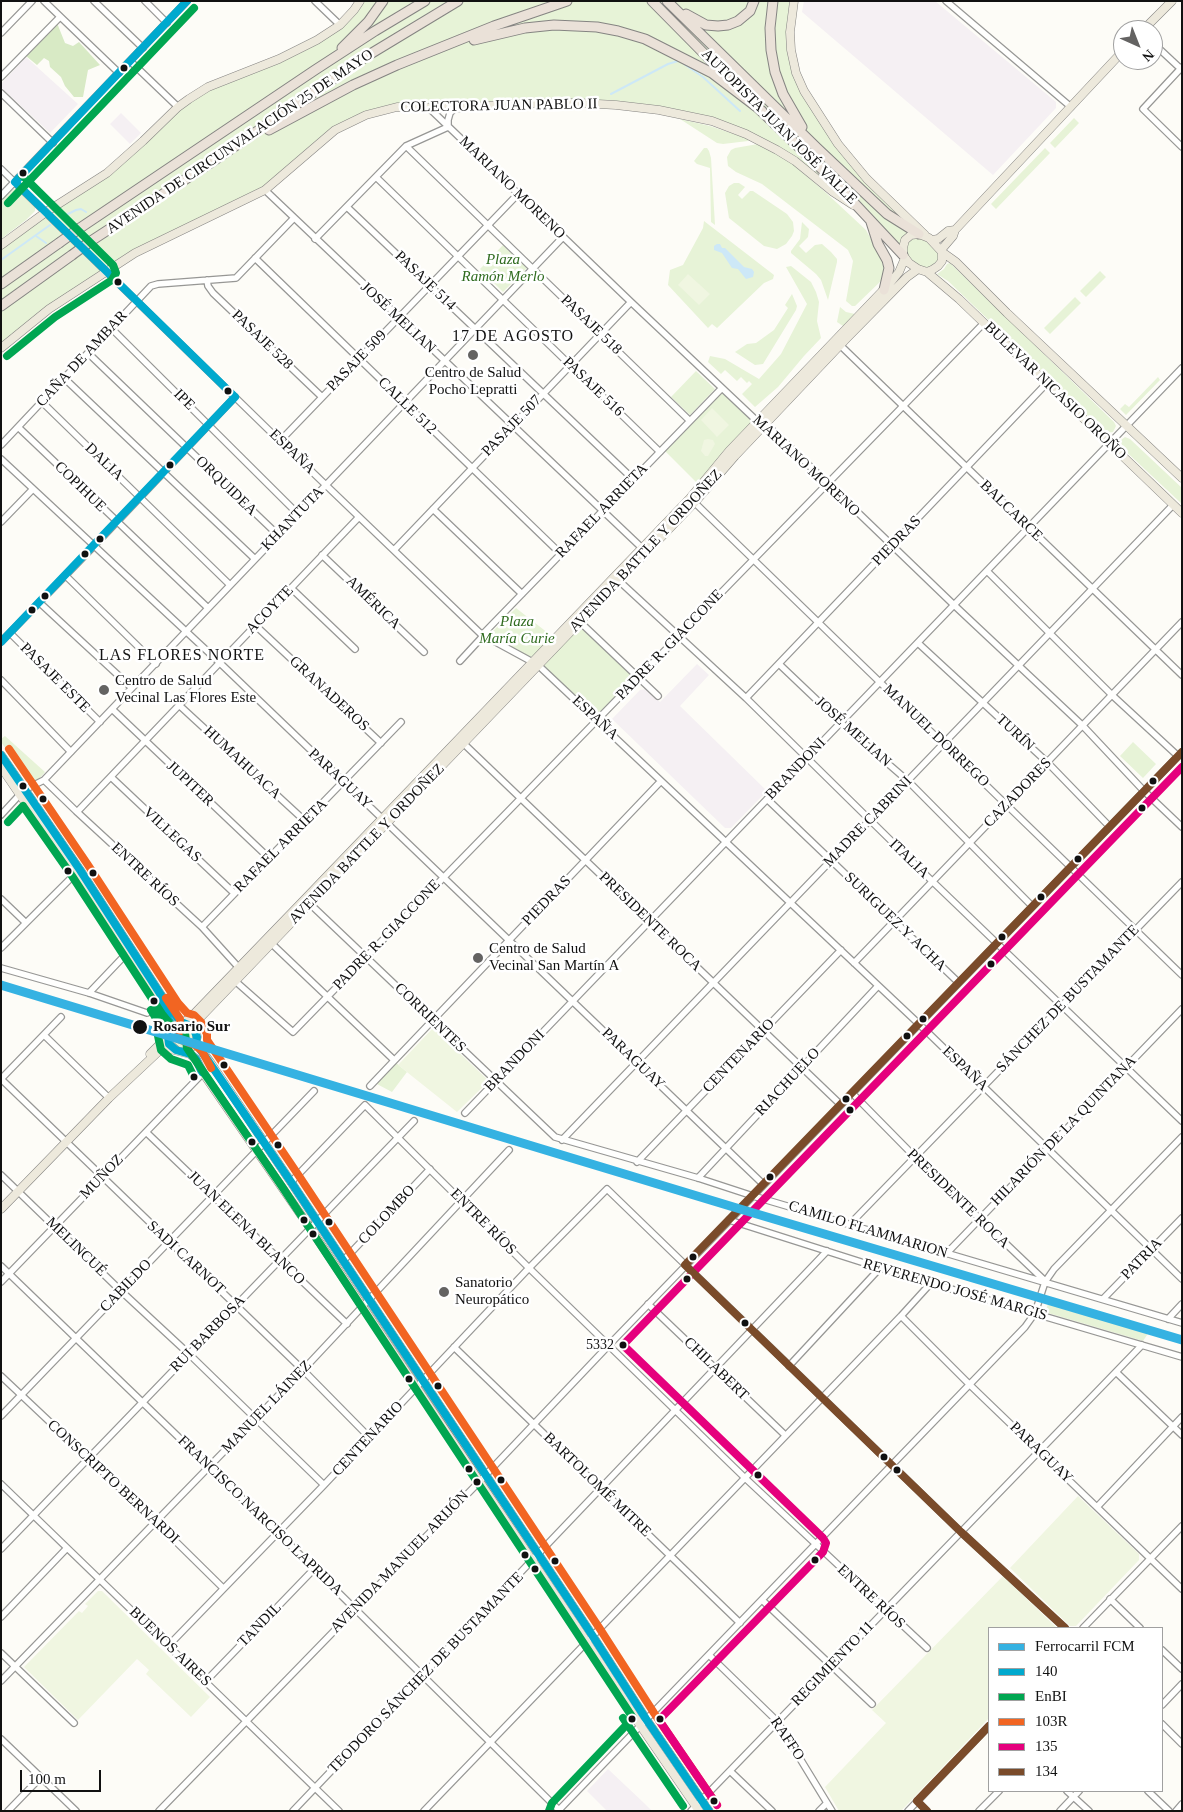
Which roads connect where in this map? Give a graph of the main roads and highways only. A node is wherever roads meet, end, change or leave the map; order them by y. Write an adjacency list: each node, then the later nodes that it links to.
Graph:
1 (360, 1): 24 (main road)
2 (383, 1): 15 (highway)
3 (425, 1): 15 (highway, AVENIDA DE CIRCUNVALACIÓN 25 DE MAYO)
4 (458, 1): 18 (highway, AVENIDA DE CIRCUNVALACIÓN 25 DE MAYO)
5 (567, 1): 13 (highway)
6 (652, 1): 16 (highway, AUTOPISTA JUAN JOSÉ VALLE)
7 (668, 1): 8 (highway); 17 (highway, AUTOPISTA JUAN JOSÉ VALLE)
8 (754, 1)
9 (773, 1): 17 (highway)
10 (794, 1): 22 (main road)
11 (1172, 1): 12 (main road)
12 (1154, 20)
13 (429, 53): 16 (highway); 18 (highway)
14 (1113, 62): 21 (main road)
15 (315, 70): 29 (highway, AVENIDA DE CIRCUNVALACIÓN 25 DE MAYO, bridge)
16 (762, 111): 19 (highway, AUTOPISTA JUAN JOSÉ VALLE)
17 (817, 148): 22 (highway, AUTOPISTA JUAN JOSÉ VALLE)
18 (212, 162): 31 (highway, AVENIDA DE CIRCUNVALACIÓN 25 DE MAYO, bridge)
19 (862, 210): 20 (highway, AUTOPISTA JUAN JOSÉ VALLE); 32 (main road, COLECTORA JUAN PABLO II)
20 (870, 220): 26 (highway, AUTOPISTA JUAN JOSÉ VALLE); 30 (highway)
21 (955, 230): 23 (main road); 25 (main road)
22 (922, 234): 23 (main road); 26 (main road)
23 (932, 240): 25 (main road)
24 (1, 245)
25 (942, 251): 28 (main road); 33 (main road, BULEVAR NICASIO OROÑO)
26 (904, 257): 27 (main road); 30 (main road, AVENIDA BATTLE Y ORDOÑEZ)
27 (918, 269): 28 (main road); 34 (main road, AVENIDA BATTLE Y ORDOÑEZ)
28 (927, 272): 35 (main road, BULEVAR NICASIO OROÑO)
29 (1, 284)
30 (884, 290): 34 (main road, AVENIDA BATTLE Y ORDOÑEZ)
31 (2, 305)
32 (1, 348)
33 (1182, 478)
34 (692, 500): 36 (main road, AVENIDA BATTLE Y ORDOÑEZ); 36 (main road, AVENIDA BATTLE Y ORDOÑEZ)
35 (1182, 514)
36 (617, 579): 37 (main road, AVENIDA BATTLE Y ORDOÑEZ); 37 (main road, AVENIDA BATTLE Y ORDOÑEZ)
37 (536, 664): 41 (main road, AVENIDA BATTLE Y ORDOÑEZ)
38 (1, 755): 40 (main road)
39 (1, 767): 40 (main road)
40 (22, 793): 42 (main road)
41 (307, 901): 43 (main road, AVENIDA BATTLE Y ORDOÑEZ); 43 (main road, AVENIDA BATTLE Y ORDOÑEZ)
42 (129, 952): 45 (main road); 46 (main road)
43 (241, 970): 44 (main road, AVENIDA BATTLE Y ORDOÑEZ)
44 (233, 979): 45 (main road, AVENIDA BATTLE Y ORDOÑEZ); 47 (main road, AVENIDA BATTLE Y ORDOÑEZ)
45 (182, 1022): 46 (main road); 47 (main road)
46 (169, 1032): 49 (main road); 50 (main road)
47 (196, 1032): 48 (main road)
48 (196, 1043): 49 (main road); 52 (main road)
49 (179, 1051): 50 (main road); 52 (main road)
50 (134, 1072): 51 (main road)
51 (1, 1209)
52 (535, 1559): 53 (main road)
53 (589, 1638): 54 (main road); 55 (main road)
54 (695, 1809)
55 (709, 1811)

